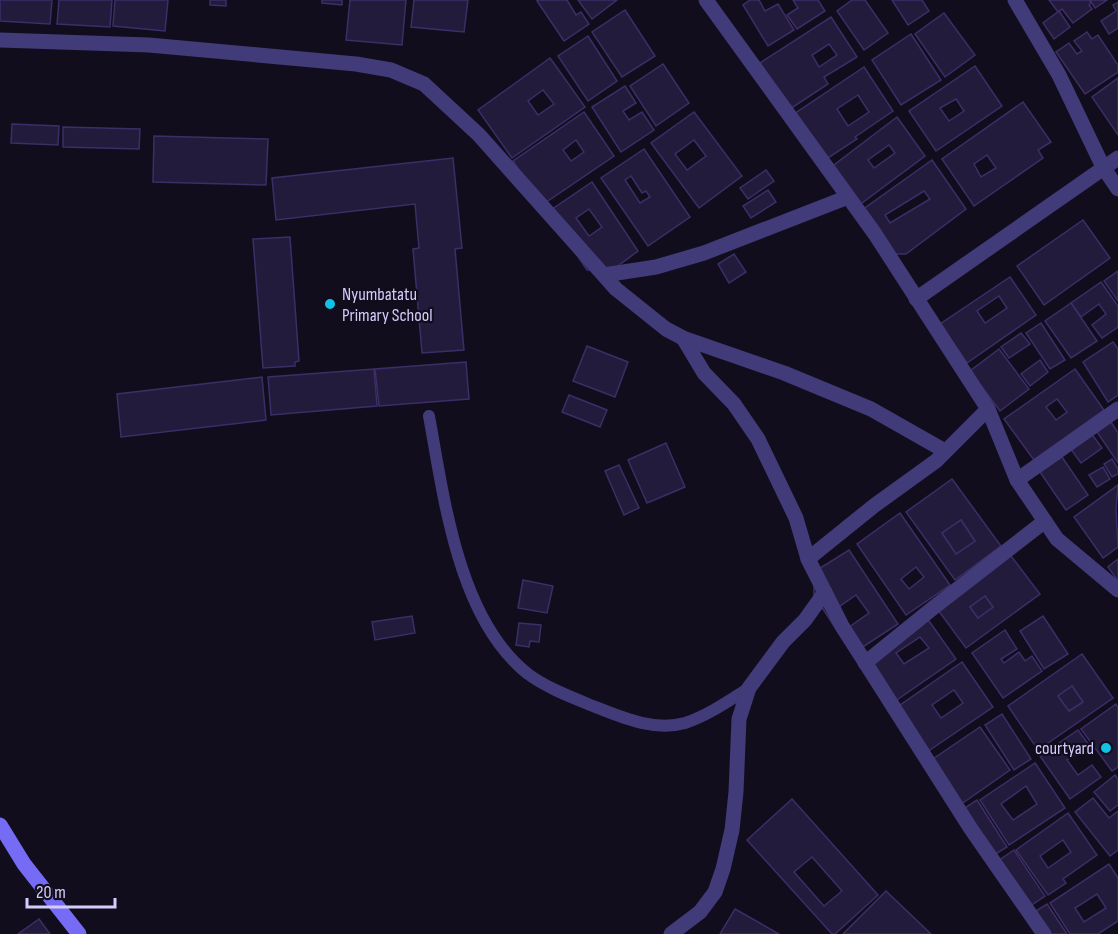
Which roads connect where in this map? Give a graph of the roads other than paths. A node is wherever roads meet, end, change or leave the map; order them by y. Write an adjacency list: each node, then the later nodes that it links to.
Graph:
1 (706, 0): 7 (street)
2 (1015, 0): 5 (street)
3 (0, 40): 8 (street)
4 (1118, 158): 5 (street)
5 (1104, 168): 6 (street); 9 (street)
6 (1118, 189)
7 (848, 196): 8 (street); 9 (street)
8 (604, 275): 10 (street)
9 (916, 299): 11 (street)
10 (682, 338): 14 (street); 17 (street)
11 (988, 409): 14 (street); 15 (street)
12 (1118, 410): 15 (street)
13 (429, 416): 21 (lane)
14 (945, 451): 17 (street)
15 (1017, 480): 16 (street)
16 (1046, 521): 18 (street); 20 (street)
17 (808, 559): 19 (street)
18 (1117, 585)
19 (825, 592): 20 (street); 21 (street)
20 (866, 663): 25 (street)
21 (749, 688): 24 (street)
22 (0, 825): 23 (street)
23 (79, 934)
24 (671, 934)
25 (1044, 934)

